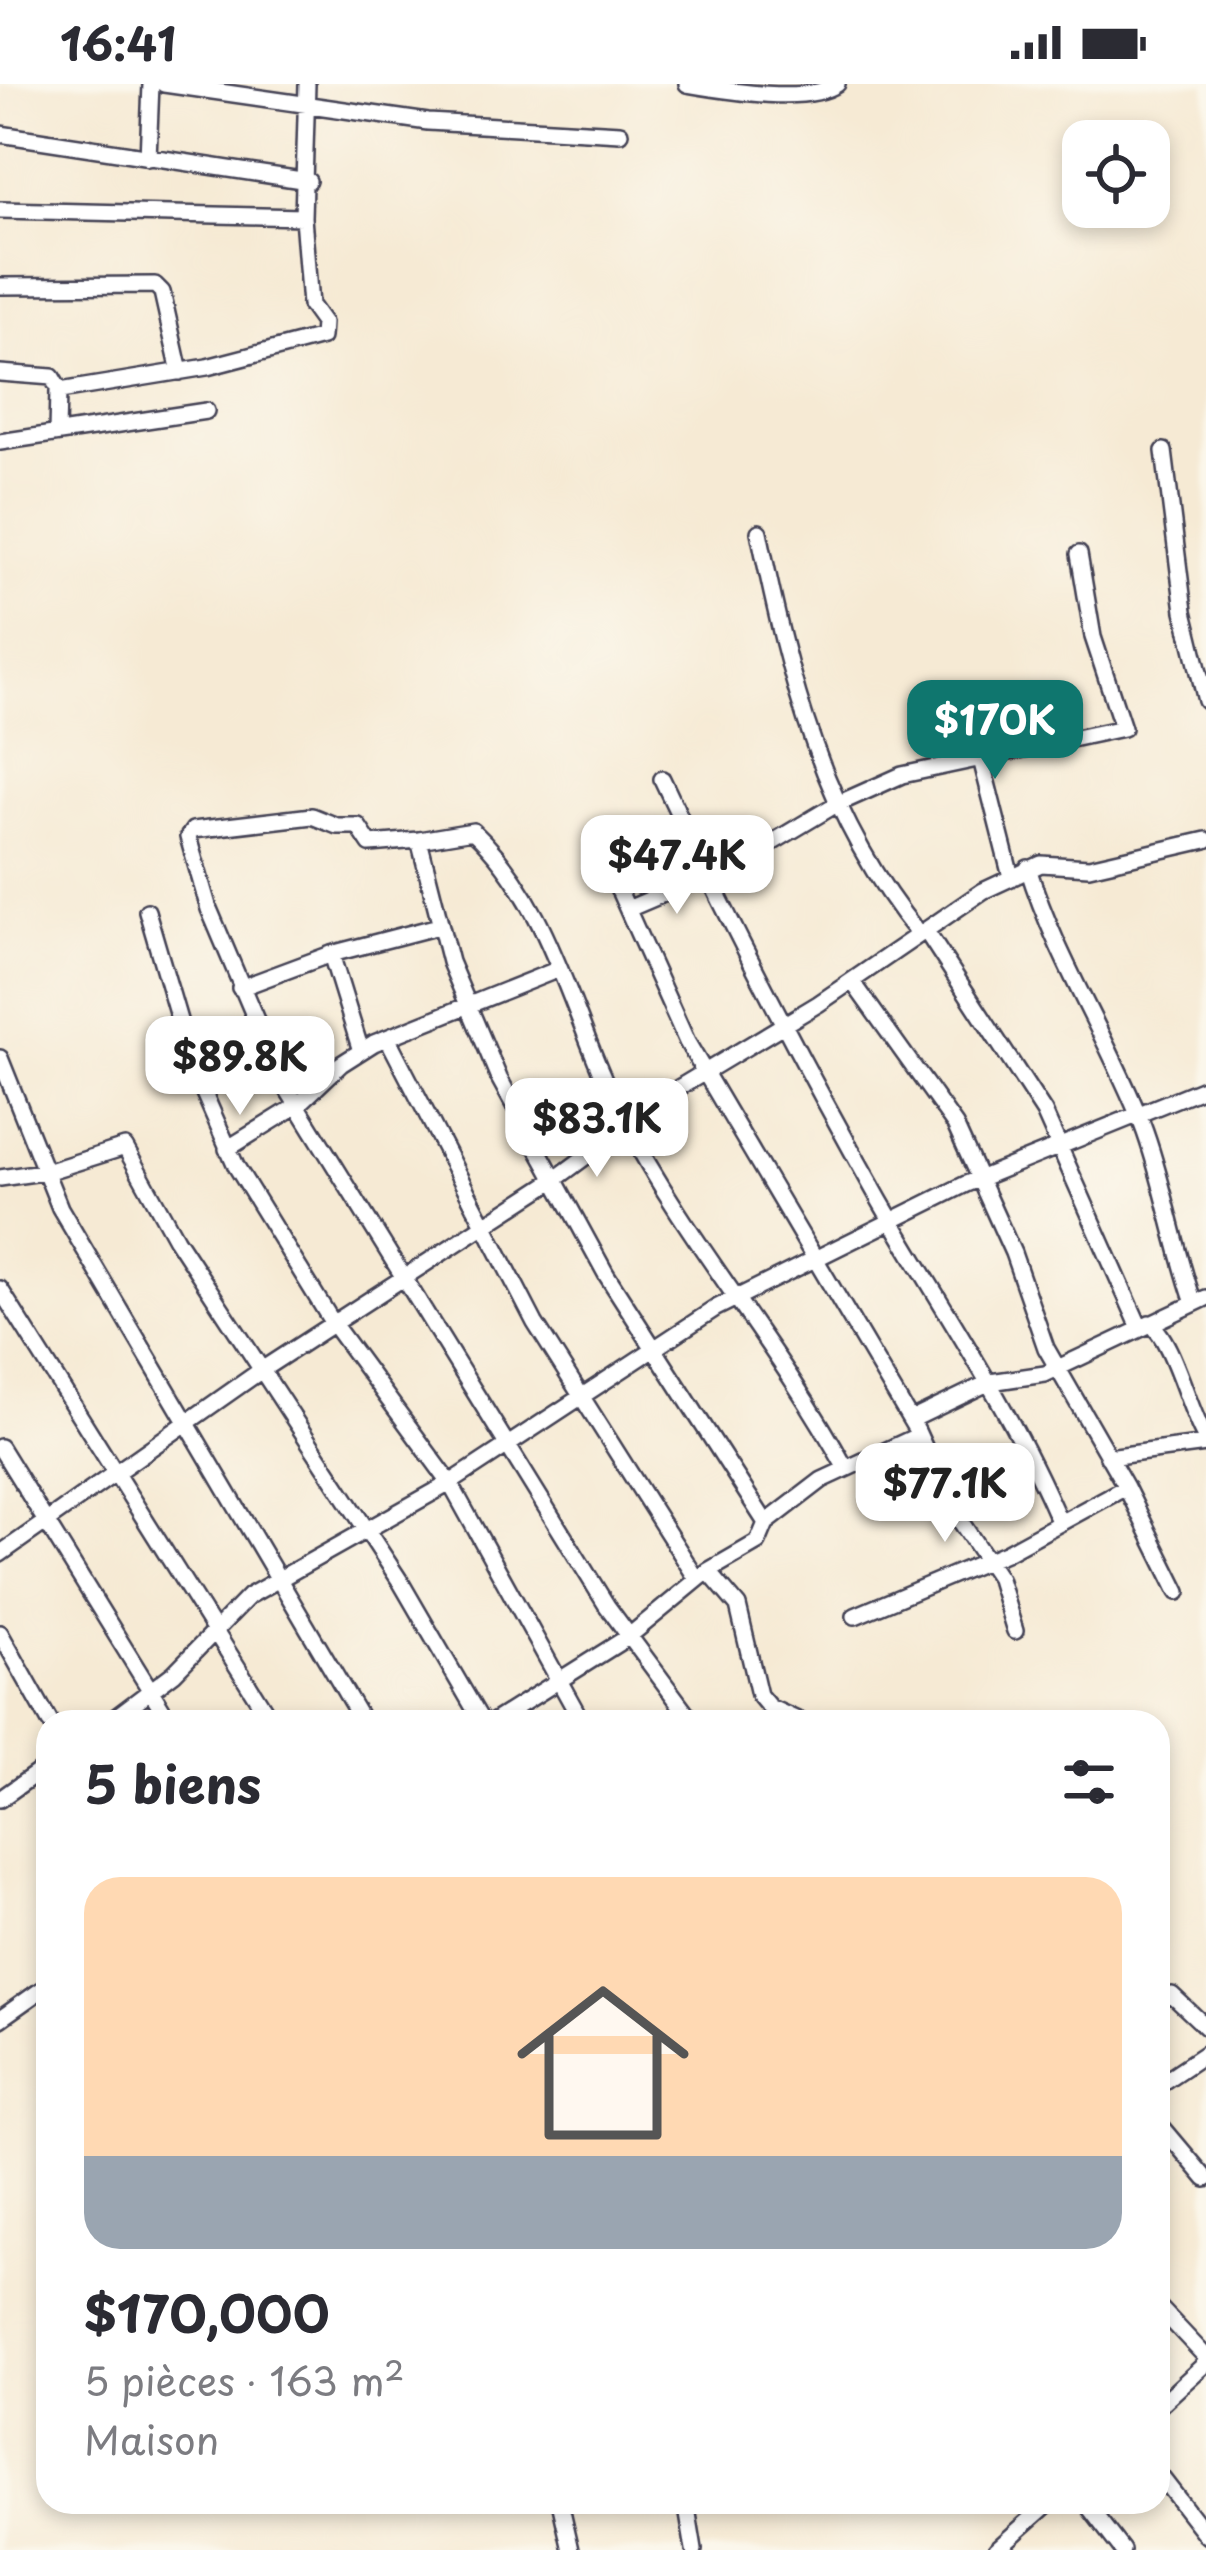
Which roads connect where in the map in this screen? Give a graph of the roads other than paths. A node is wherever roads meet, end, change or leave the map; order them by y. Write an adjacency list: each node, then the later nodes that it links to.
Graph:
1 (151, 84): 9 (street)
2 (164, 84): 6 (street)
3 (307, 84): 6 (street)
4 (687, 84): 5 (street)
5 (837, 84)
6 (308, 103): 7 (street); 10 (street)
7 (620, 133)
8 (0, 134): 9 (street)
9 (148, 158): 10 (street)
10 (308, 181): 12 (street)
11 (0, 210): 12 (street)
12 (303, 217): 14 (street)
13 (0, 286): 14 (street)
14 (180, 371): 16 (street)
15 (0, 373): 16 (street)
16 (58, 391): 18 (street)
17 (206, 411): 18 (street)
18 (57, 433): 19 (street)
19 (0, 442)
20 (1164, 451): 23 (street)
21 (759, 532): 27 (street)
22 (1079, 554): 25 (street)
23 (1197, 635): 24 (street)
24 (1206, 701)
25 (981, 759): 27 (street); 33 (street)
26 (662, 778): 32 (street)
27 (835, 805): 32 (street); 37 (street)
28 (419, 839): 36 (street); 39 (street); 41 (street)
29 (1206, 840): 31 (street)
30 (604, 857): 34 (street)
31 (1028, 868): 33 (street); 50 (street)
32 (706, 877): 34 (street); 43 (street)
33 (1011, 877): 37 (street)
34 (628, 909): 47 (street)
35 (147, 911): 53 (street)
36 (439, 926): 38 (street); 42 (street)
37 (922, 932): 40 (street); 52 (street)
38 (331, 954): 41 (street); 45 (street)
39 (560, 969): 42 (street); 51 (street)
40 (852, 981): 43 (street); 56 (street)
41 (240, 988): 49 (street)
42 (469, 1001): 44 (street); 57 (street)
43 (785, 1025): 47 (street); 58 (street)
44 (388, 1039): 45 (street); 59 (street)
45 (361, 1051): 49 (street)
46 (0, 1058): 54 (street)
47 (704, 1072): 51 (street); 60 (street)
48 (1206, 1087): 50 (street)
49 (298, 1105): 53 (street); 61 (street)
50 (1136, 1112): 52 (street); 64 (street)
51 (627, 1127): 57 (street); 63 (street)
52 (1059, 1144): 56 (street); 66 (street)
53 (227, 1149): 65 (street)
54 (42, 1172): 55 (street); 70 (street); 73 (street)
55 (0, 1178)
56 (980, 1178): 58 (street); 69 (street)
57 (554, 1180): 59 (street); 68 (street)
58 (893, 1222): 60 (street); 71 (street)
59 (485, 1226): 61 (street); 72 (street)
60 (814, 1258): 63 (street); 74 (street)
61 (406, 1278): 65 (street); 76 (street)
62 (0, 1289): 80 (street)
63 (740, 1299): 68 (street); 79 (street)
64 (1195, 1302): 66 (street); 67 (street)
65 (334, 1325): 70 (street); 81 (street)
66 (1144, 1326): 67 (street); 69 (street)
67 (1165, 1338): 75 (street)
68 (655, 1349): 72 (street); 84 (street)
69 (1060, 1366): 71 (street); 78 (street)
70 (262, 1369): 73 (street); 86 (street)
71 (990, 1382): 74 (street); 83 (street)
72 (582, 1396): 76 (street); 90 (street)
73 (188, 1421): 80 (street); 89 (street)
74 (914, 1428): 79 (street); 88 (street)
75 (1206, 1442): 78 (street)
76 (507, 1444): 81 (street); 96 (street)
77 (0, 1447): 85 (street)
78 (1108, 1457): 82 (street)
79 (845, 1467): 84 (street)
80 (116, 1473): 85 (street); 93 (street)
81 (450, 1483): 86 (street); 97 (street)
82 (1126, 1487): 83 (street); 91 (street)
83 (1058, 1521): 88 (street)
84 (766, 1522): 90 (street)
85 (45, 1524): 87 (street); 98 (street)
86 (366, 1530): 89 (street); 104 (street)
87 (0, 1554)
88 (986, 1559): 92 (street); 94 (street)
89 (280, 1575): 93 (street); 103 (street)
90 (703, 1575): 96 (street); 108 (street)
91 (1178, 1592)
92 (855, 1616)
93 (214, 1627): 98 (street); 102 (street)
94 (1015, 1631)
95 (0, 1633): 99 (street)
96 (628, 1637): 97 (street); 107 (street)
97 (558, 1681): 105 (street); 106 (street)
98 (149, 1693): 100 (street); 101 (street)
99 (43, 1710)
100 (126, 1710)
101 (161, 1710)
102 (265, 1710)
103 (356, 1710)
104 (475, 1710)
105 (512, 1710)
106 (575, 1710)
107 (684, 1710)
108 (776, 1710)
109 (36, 1774): 110 (street)
110 (0, 1799)
111 (36, 1994): 113 (street)
112 (1170, 1996): 114 (street)
113 (0, 2019)
114 (1206, 2027)
115 (1206, 2053): 116 (street)
116 (1170, 2077)
117 (1170, 2136): 118 (street)
118 (1206, 2180)
119 (1170, 2320): 120 (street)
120 (1206, 2360): 121 (street)
121 (1170, 2395)
122 (1170, 2488): 127 (street)
123 (563, 2514): 128 (street)
124 (688, 2514): 129 (street)
125 (1034, 2514): 130 (street)
126 (1094, 2514): 131 (street)
127 (1206, 2535)
128 (571, 2550)
129 (694, 2550)
130 (996, 2550)
131 (1123, 2550)

